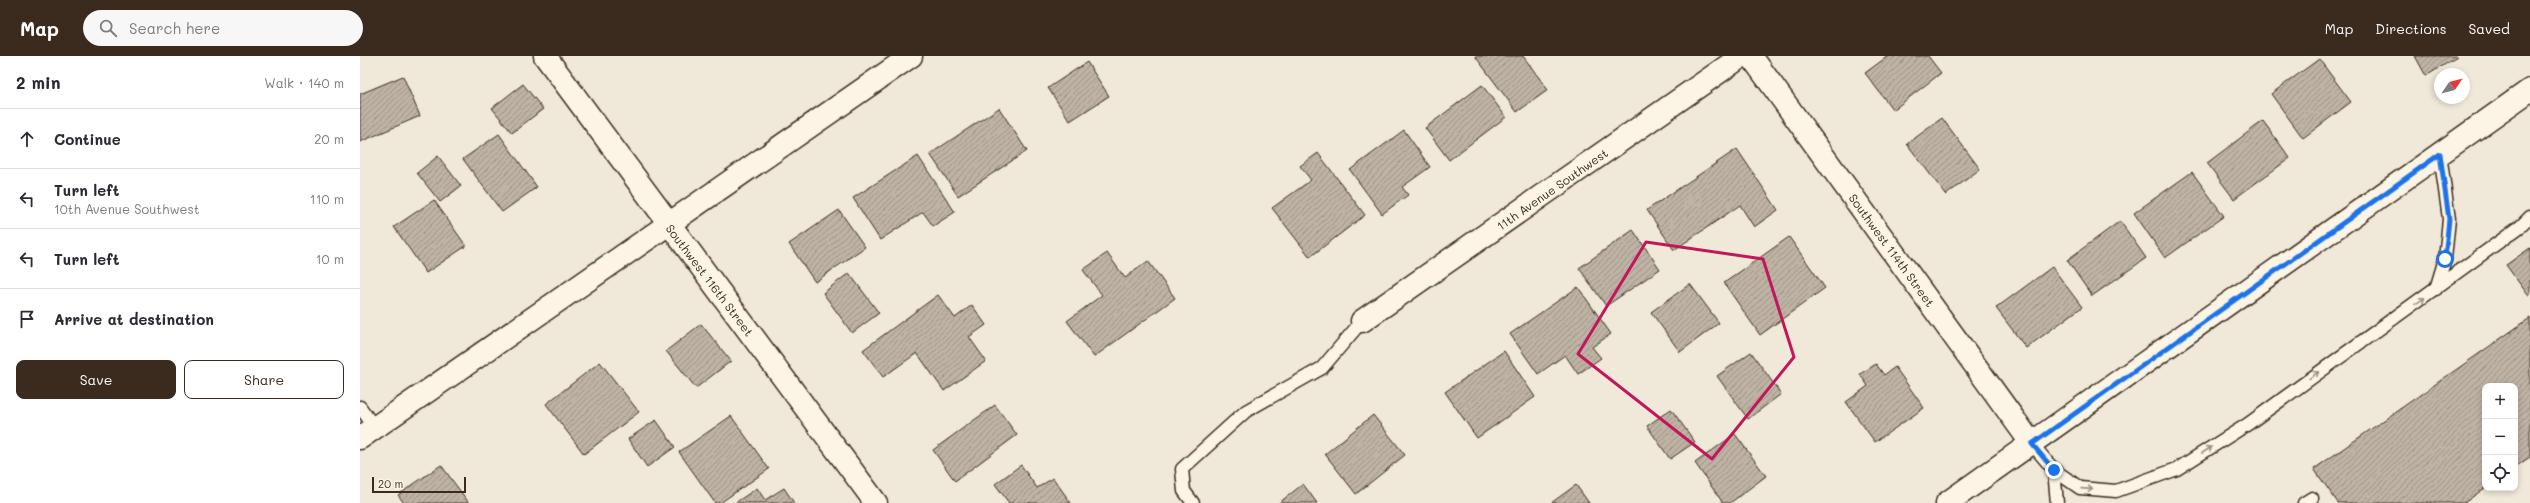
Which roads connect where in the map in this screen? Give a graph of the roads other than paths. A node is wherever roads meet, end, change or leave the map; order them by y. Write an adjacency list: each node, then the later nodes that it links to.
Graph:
1 (545, 56): 8 (street, Southwest 116th Street)
2 (910, 56): 8 (street)
3 (1742, 56): 10 (street, 11th Avenue Southwest)
4 (1751, 56): 13 (street, Southwest 114th Street)
5 (2530, 90): 6 (street)
6 (2440, 154): 9 (lane); 13 (street)
7 (2530, 217): 9 (lane)
8 (668, 224): 12 (street); 15 (street, Southwest 116th Street)
9 (2436, 289): 14 (lane, one-way to 9)
10 (1362, 321): 16 (lane)
11 (360, 407): 12 (lane)
12 (368, 433)
13 (2032, 444): 14 (lane); 17 (street)
14 (2054, 470): 18 (lane)
15 (876, 503)
16 (1193, 503)
17 (1947, 503)
18 (2057, 503)

